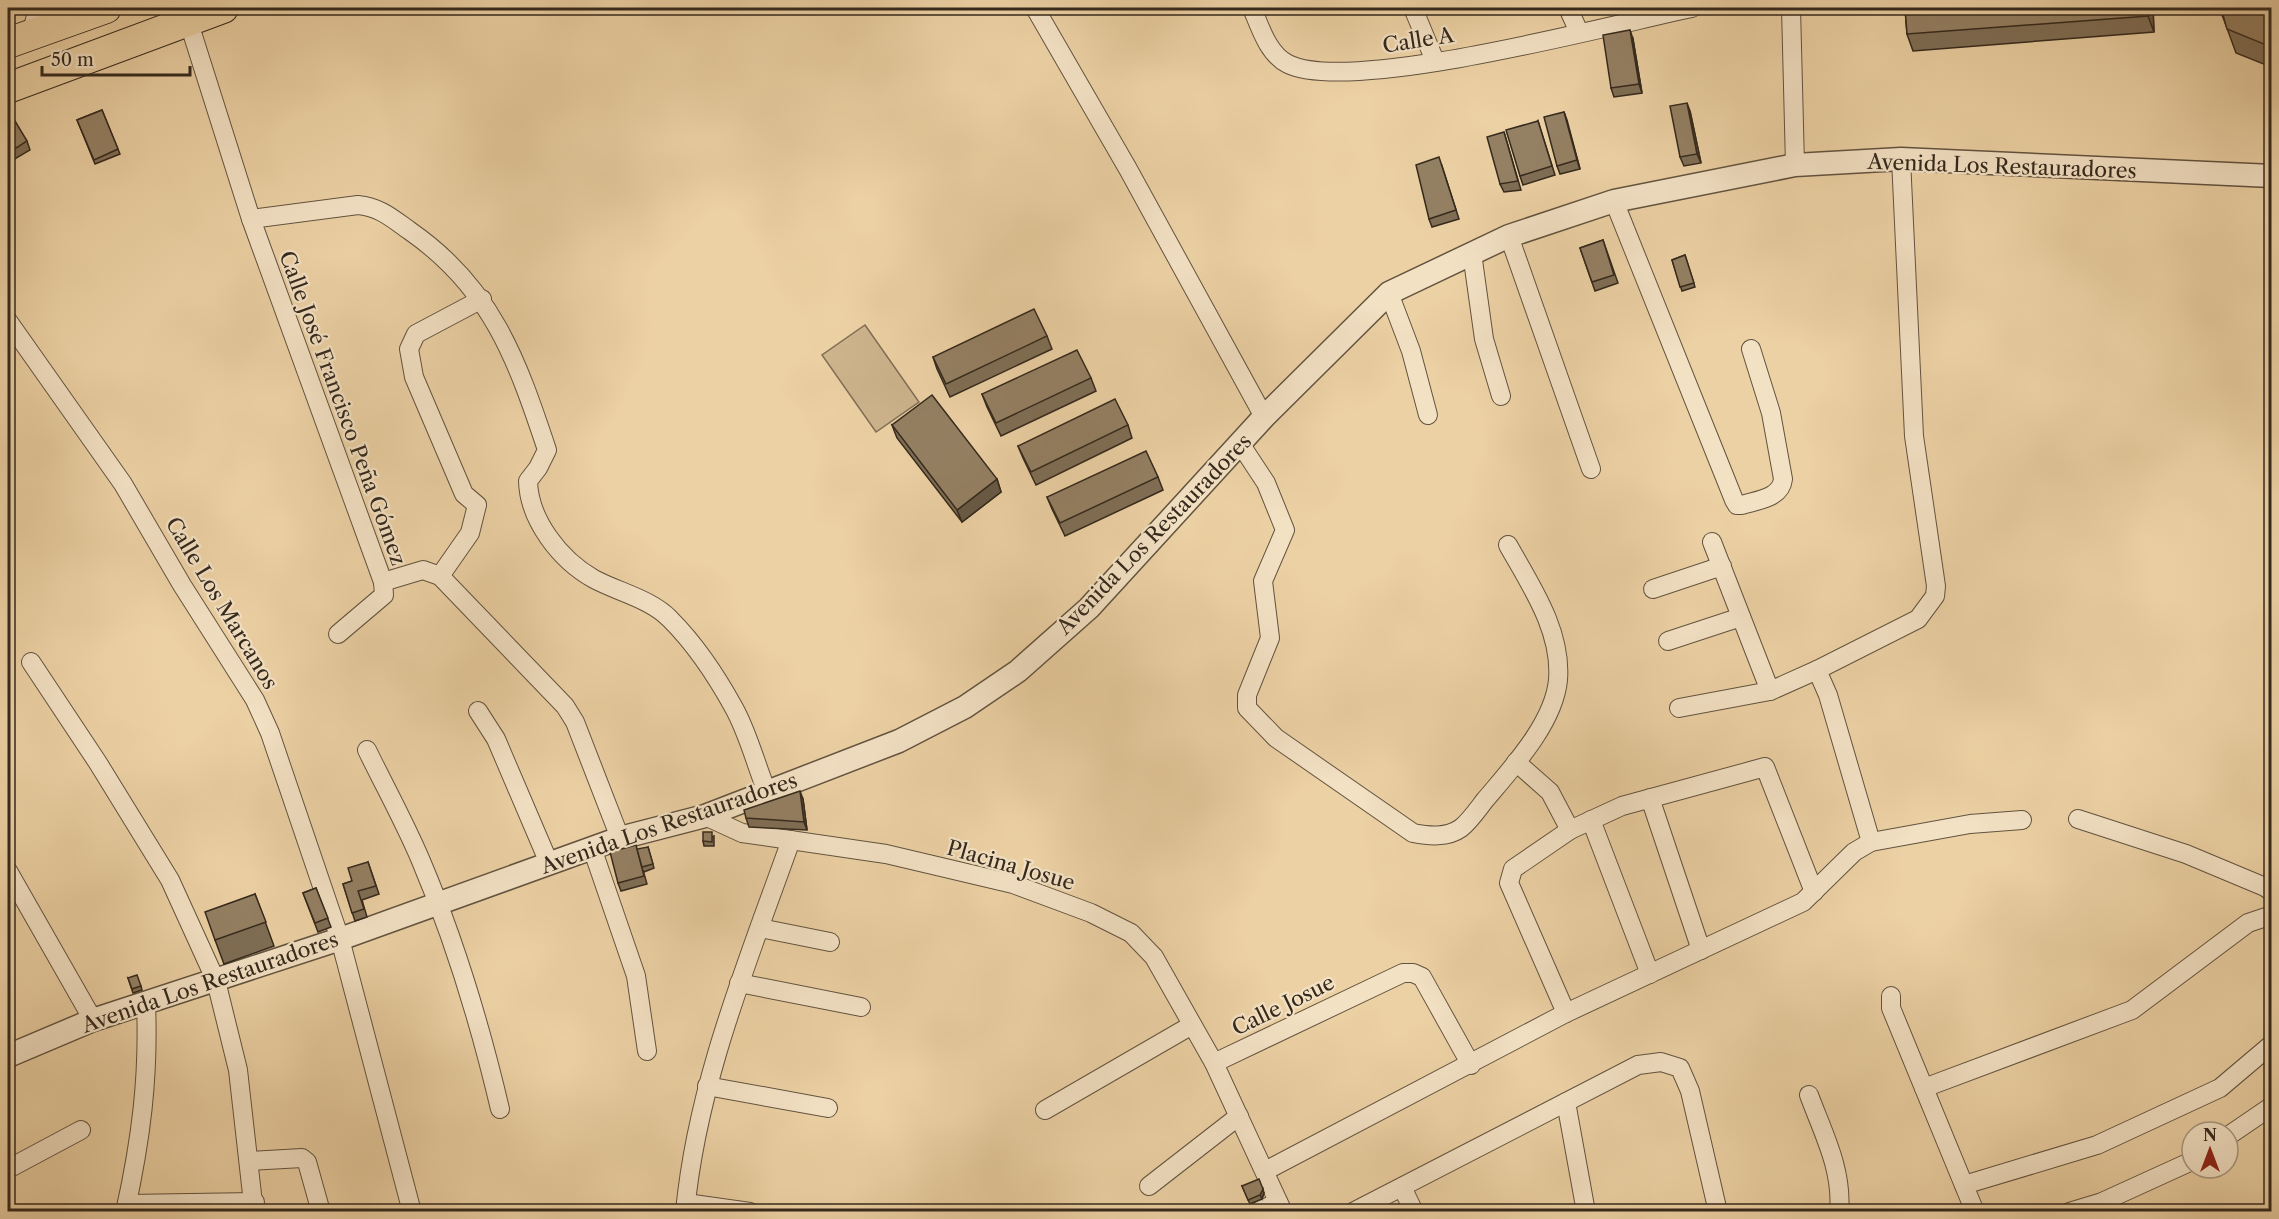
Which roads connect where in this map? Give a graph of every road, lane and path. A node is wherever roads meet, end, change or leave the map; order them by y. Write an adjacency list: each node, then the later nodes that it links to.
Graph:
1 (106, 8): 10 (main road)
2 (223, 8): 9 (main road)
3 (1035, 8): 27 (street)
4 (1252, 8): 12 (street, Calle A)
5 (1413, 8): 12 (street)
6 (1568, 8): 11 (street)
7 (1692, 8): 11 (street, Calle A)
8 (1791, 8): 15 (street)
9 (188, 20): 13 (main road); 18 (street, Calle José Francisco Peña Gómez)
10 (26, 28)
11 (1579, 32): 12 (street, Calle A)
12 (1435, 61)
13 (8, 87)
14 (1901, 159): 15 (street, Avenida Los Restauradores); 16 (street, Avenida Los Restauradores); 40 (street)
15 (1795, 165): 17 (street, Avenida Los Restauradores)
16 (2271, 176)
17 (1614, 201): 19 (street, Avenida Los Restauradores); 24 (street)
18 (251, 219): 22 (street); 34 (street, Calle José Francisco Peña Gómez)
19 (1509, 236): 20 (street, Avenida Los Restauradores); 29 (street)
20 (1472, 253): 21 (street, Avenida Los Restauradores); 25 (street)
21 (1389, 293): 26 (street); 27 (street, Avenida Los Restauradores)
22 (482, 299): 33 (street); 46 (street)
23 (8, 321): 64 (street, Calle Los Marcanos)
24 (1751, 349)
25 (1501, 396)
26 (1428, 416)
27 (1264, 417): 28 (street, Avenida Los Restauradores)
28 (1241, 445): 45 (street); 46 (street, Avenida Los Restauradores)
29 (1591, 468)
30 (1712, 542): 32 (street)
31 (1508, 545): 45 (street)
32 (1722, 566): 35 (street); 36 (street)
33 (440, 576): 34 (street, Calle José Francisco Peña Gómez); 53 (street)
34 (382, 582): 37 (street)
35 (1653, 589)
36 (1741, 617): 38 (street); 41 (street)
37 (338, 634)
38 (1668, 641)
39 (31, 662): 68 (street)
40 (1817, 670): 41 (street); 55 (street)
41 (1770, 691): 42 (street)
42 (1680, 708)
43 (478, 711): 57 (street)
44 (368, 750): 61 (street)
45 (1516, 762): 52 (street)
46 (767, 792): 48 (street, Avenida Los Restauradores)
47 (1650, 798): 50 (street); 59 (street); 66 (street)
48 (705, 816): 53 (street, Avenida Los Restauradores); 54 (street, Placina Josue)
49 (2078, 819): 60 (street)
50 (1591, 820): 52 (street); 67 (street)
51 (2022, 820): 55 (street)
52 (1570, 830): 73 (street)
53 (620, 838): 56 (street, Avenida Los Restauradores)
54 (791, 840): 63 (street); 75 (street, Placina Josue)
55 (1871, 842): 59 (street)
56 (592, 848): 57 (street, Avenida Los Restauradores); 77 (street)
57 (549, 863): 61 (street, Avenida Los Restauradores)
58 (8, 871): 74 (street)
59 (1814, 892): 66 (street)
60 (2271, 892)
61 (438, 903): 64 (street, Avenida Los Restauradores); 86 (street)
62 (2271, 915): 82 (street)
63 (760, 928): 65 (street); 69 (street)
64 (340, 939): 68 (street, Avenida Los Restauradores); 104 (street, Calle Los Marcanos)
65 (830, 942)
66 (1701, 950): 67 (street)
67 (1650, 974): 73 (street)
68 (216, 981): 71 (street, Avenida Los Restauradores); 92 (street)
69 (739, 983): 72 (street); 81 (street)
70 (1891, 996): 82 (street)
71 (146, 1004): 74 (street, Avenida Los Restauradores); 102 (street)
72 (861, 1007)
73 (1566, 1013): 80 (street)
74 (93, 1020): 78 (street, Avenida Los Restauradores)
75 (1192, 1025): 79 (street, Placina Josue); 88 (street)
76 (2271, 1044): 96 (street)
77 (647, 1051)
78 (8, 1056)
79 (1214, 1063): 80 (street, Calle Josue); 89 (street, Placina Josue)
80 (1472, 1065): 95 (street)
81 (707, 1086): 87 (street); 100 (street)
82 (1924, 1088): 96 (street)
83 (1809, 1095): 111 (street)
84 (1566, 1102): 98 (street); 109 (street); 110 (street)
85 (2271, 1106): 90 (street)
86 (500, 1108)
87 (828, 1108)
88 (1045, 1110)
89 (1239, 1116): 95 (street, Placina Josue); 97 (street)
90 (2240, 1128)
91 (81, 1130): 94 (street)
92 (250, 1161): 99 (street); 103 (street)
93 (2180, 1166): 113 (street)
94 (8, 1169)
95 (1265, 1171): 101 (street, Placina Josue)
96 (1964, 1185): 112 (street)
97 (1149, 1186)
98 (1402, 1187): 107 (street); 108 (street)
99 (254, 1207): 102 (street)
100 (686, 1207): 105 (street)
101 (1280, 1207): 106 (street)
102 (126, 1208)
103 (321, 1212)
104 (412, 1212)
105 (750, 1212)
106 (1257, 1212)
107 (1353, 1212)
108 (1414, 1212)
109 (1586, 1212)
110 (1718, 1212)
111 (1839, 1212)
112 (1975, 1212)
113 (2069, 1212)

